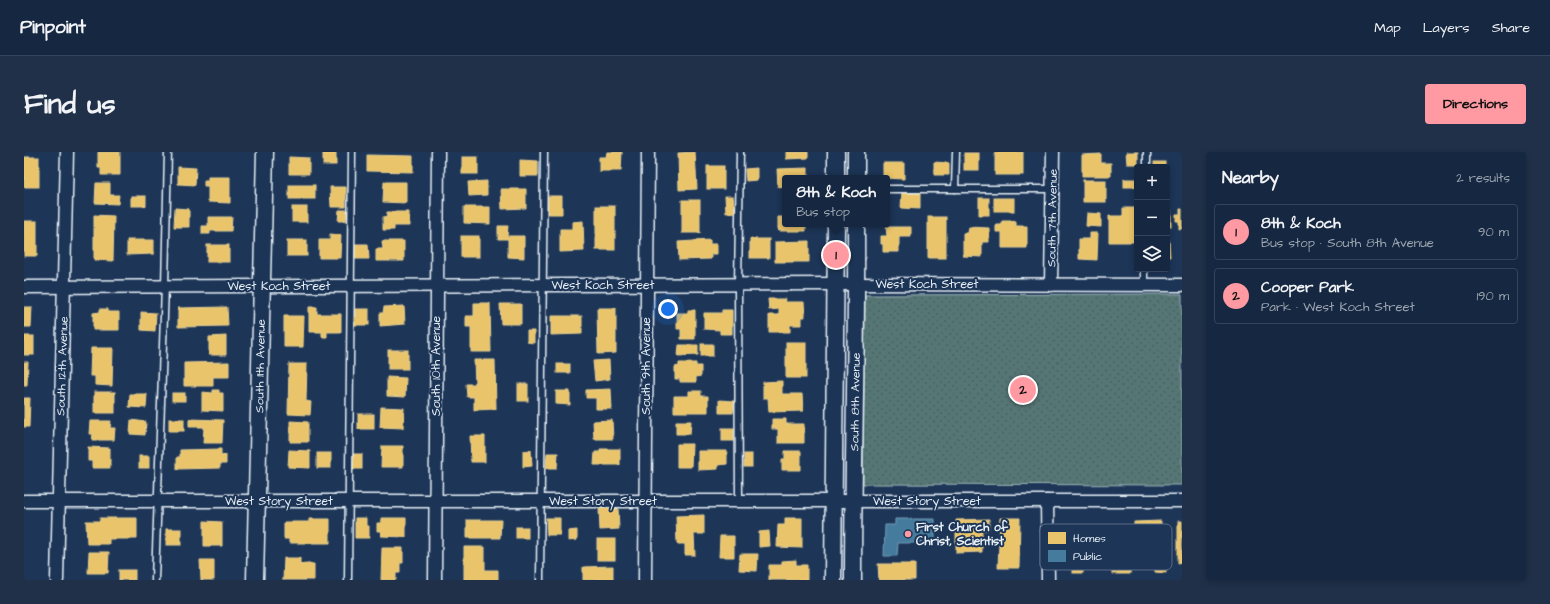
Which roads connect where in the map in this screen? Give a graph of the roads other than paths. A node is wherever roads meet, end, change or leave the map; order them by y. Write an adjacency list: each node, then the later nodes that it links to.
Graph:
1 (67, 152): 33 (street, South 12th Avenue)
2 (168, 152): 34 (lane)
3 (265, 152): 35 (street, South 11th Avenue)
4 (352, 152): 36 (lane)
5 (438, 152): 25 (street, South 10th Avenue)
6 (544, 152): 26 (lane)
7 (648, 152): 27 (street, South 9th Avenue)
8 (740, 152): 28 (lane)
9 (836, 152): 15 (street)
10 (856, 152): 16 (street)
11 (956, 152): 18 (lane)
12 (1053, 152): 19 (street, South 7th Avenue)
13 (1147, 152): 14 (lane)
14 (1147, 164)
15 (836, 175)
16 (856, 175)
17 (890, 189): 18 (lane)
18 (955, 189): 19 (lane)
19 (1052, 189): 29 (street, South 7th Avenue)
20 (836, 227): 23 (street, South 8th Avenue)
21 (856, 227): 24 (street, South 8th Avenue)
22 (1144, 272): 30 (lane)
23 (836, 284): 24 (street, West Koch Street); 28 (street, West Koch Street); 46 (street, South 8th Avenue)
24 (857, 284): 29 (street, West Koch Street); 47 (street, South 8th Avenue)
25 (436, 285): 26 (street, West Koch Street); 36 (street, West Koch Street); 42 (street, South 10th Avenue)
26 (543, 285): 27 (street, West Koch Street); 43 (lane)
27 (646, 285): 28 (street, West Koch Street); 44 (street, South 9th Avenue)
28 (738, 285): 45 (lane)
29 (1051, 285): 30 (street, West Koch Street)
30 (1144, 285): 31 (street, West Koch Street)
31 (1182, 285)
32 (24, 286): 33 (street, West Koch Street)
33 (65, 286): 34 (street, West Koch Street); 38 (street, South 12th Avenue)
34 (165, 286): 35 (street, West Koch Street); 39 (lane)
35 (261, 286): 36 (street, West Koch Street); 40 (street, South 11th Avenue)
36 (350, 286): 41 (lane)
37 (24, 501): 38 (street, West Story Street)
38 (59, 501): 39 (street, West Story Street); 52 (street, South 12th Avenue)
39 (157, 501): 40 (street, West Story Street); 53 (lane)
40 (258, 501): 41 (street, West Story Street); 54 (street, South 11th Avenue)
41 (348, 501): 42 (street, West Story Street); 55 (lane)
42 (435, 501): 43 (street, West Story Street); 56 (street, South 10th Avenue)
43 (542, 501): 44 (street, West Story Street); 57 (lane)
44 (646, 501): 45 (street, West Story Street); 58 (street, South 9th Avenue)
45 (739, 501): 46 (street, West Story Street)
46 (833, 501): 47 (street, West Story Street); 59 (street, South 8th Avenue)
47 (853, 501): 48 (street, West Story Street); 60 (street, South 8th Avenue)
48 (1047, 501): 49 (street, West Story Street); 50 (street)
49 (1182, 501)
50 (1047, 524)
51 (1048, 570): 61 (street)
52 (57, 580)
53 (155, 580)
54 (255, 580)
55 (348, 580)
56 (435, 580)
57 (540, 580)
58 (645, 580)
59 (833, 580)
60 (853, 580)
61 (1048, 580)

